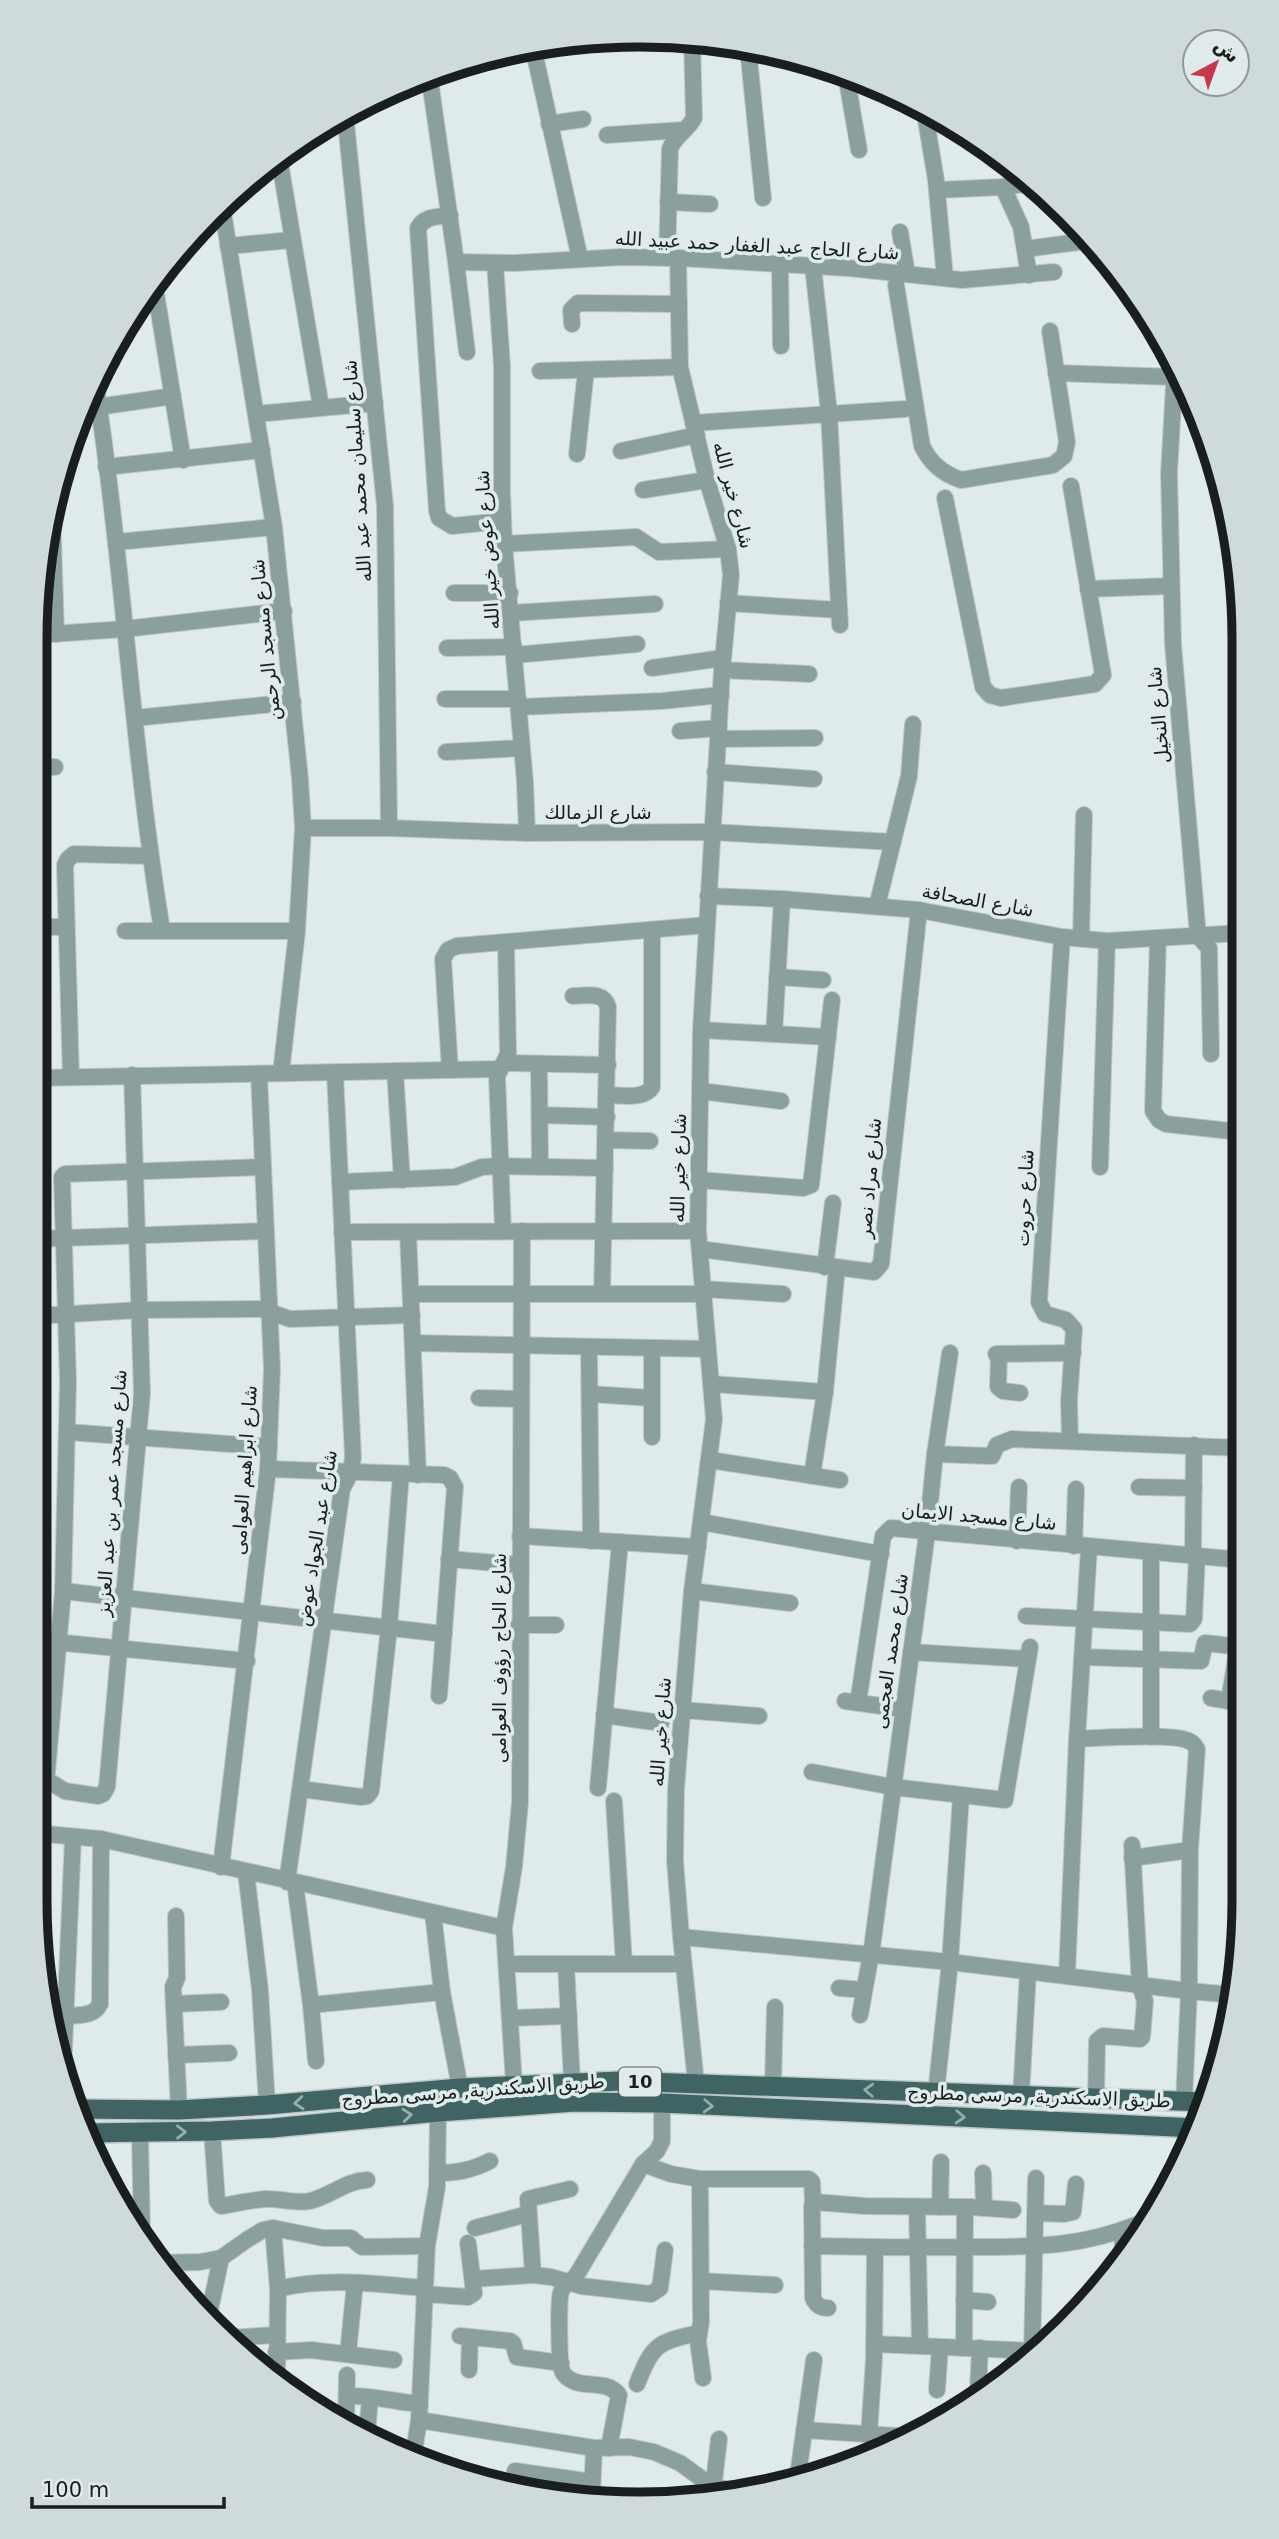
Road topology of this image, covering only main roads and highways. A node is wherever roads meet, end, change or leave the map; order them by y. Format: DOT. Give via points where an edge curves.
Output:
graph roads {
  1 [pos="1196,2102"];
  2 [pos="86,2109"];
  3 [pos="1186,2128"];
  4 [pos="95,2133"];
  1 -- 2 [label="main road, طريق الاسكندرية, مرسى مطروح / 10, one-way" via="572,2082 179,2110"];
  4 -- 3 [label="main road, طريق الاسكندرية, مرسى مطروح / 10, one-way" via="212,2132 574,2102"];
}
